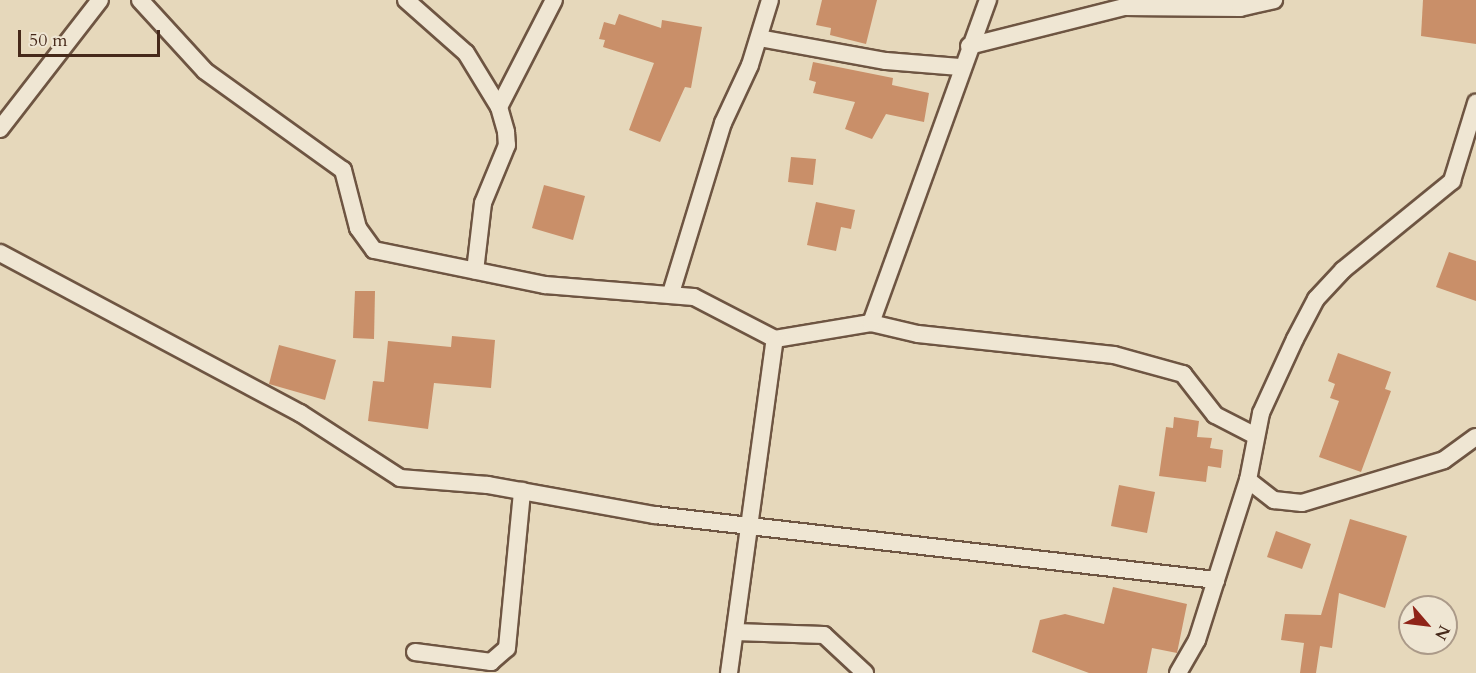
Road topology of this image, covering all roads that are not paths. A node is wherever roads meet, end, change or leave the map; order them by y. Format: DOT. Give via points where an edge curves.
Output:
graph roads {
  1 [pos="100,0"];
  2 [pos="140,0"];
  3 [pos="406,0"];
  4 [pos="554,0"];
  5 [pos="770,0"];
  6 [pos="988,0"];
  7 [pos="1274,0"];
  8 [pos="759,38"];
  9 [pos="969,46"];
  10 [pos="960,67"];
  11 [pos="1476,103"];
  12 [pos="499,106"];
  13 [pos="0,129"];
  14 [pos="0,253"];
  15 [pos="475,271"];
  16 [pos="671,293"];
  17 [pos="872,322"];
  18 [pos="775,339"];
  19 [pos="1254,435"];
  20 [pos="1476,437"];
  21 [pos="1248,480"];
  22 [pos="522,491"];
  23 [pos="750,525"];
  24 [pos="1216,580"];
  25 [pos="735,632"];
  26 [pos="415,652"];
  27 [pos="729,673"];
  28 [pos="865,673"];
  29 [pos="1178,673"];
  1 -- 13 [label="street"];
  2 -- 15 [label="street" via="205,71 344,170 358,228 374,249"];
  3 -- 12 [label="street" via="466,53"];
  4 -- 12 [label="street"];
  5 -- 8 [label="street"];
  6 -- 9 [label="street"];
  7 -- 9 [label="street" via="1240,8 1124,7"];
  8 -- 10 [label="street" via="886,61"];
  8 -- 16 [label="street" via="723,123"];
  9 -- 10 [label="street"];
  10 -- 17 [label="street"];
  11 -- 19 [label="street" via="1446,189 1343,270 1316,299"];
  12 -- 15 [label="street" via="507,145 483,203"];
  14 -- 22 [label="street" via="300,412 400,478"];
  15 -- 16 [label="street" via="604,293"];
  16 -- 18 [label="street" via="711,303"];
  17 -- 18 [label="street"];
  17 -- 19 [label="street" via="918,334 1069,347 1165,367 1182,374 1215,415"];
  18 -- 23 [label="street"];
  19 -- 21 [label="street"];
  20 -- 21 [label="street" via="1444,460 1302,502 1274,500"];
  21 -- 24 [label="street"];
  22 -- 23 [label="street" via="655,515"];
  22 -- 26 [label="street" via="507,648 491,662"];
  23 -- 24 [label="street"];
  23 -- 25 [label="street"];
  24 -- 29 [label="street" via="1197,640"];
  25 -- 27 [label="street"];
  25 -- 28 [label="street" via="824,635"];
}
